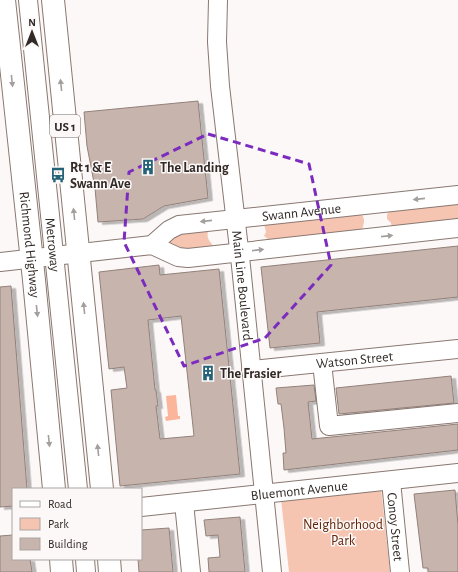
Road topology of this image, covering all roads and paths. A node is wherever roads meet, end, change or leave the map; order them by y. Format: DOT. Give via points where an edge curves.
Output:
graph roads {
  1 [pos="4,0"];
  2 [pos="28,0"];
  3 [pos="53,0"];
  4 [pos="218,0"];
  5 [pos="5,54"];
  6 [pos="458,195"];
  7 [pos="235,218"];
  8 [pos="458,228"];
  9 [pos="152,245"];
  10 [pos="239,252"];
  11 [pos="78,253"];
  12 [pos="54,256"];
  13 [pos="32,259"];
  14 [pos="0,262"];
  15 [pos="458,349"];
  16 [pos="322,363"];
  17 [pos="251,370"];
  18 [pos="458,413"];
  19 [pos="458,473"];
  20 [pos="391,481"];
  21 [pos="54,488"];
  22 [pos="78,488"];
  23 [pos="102,488"];
  24 [pos="264,494"];
  25 [pos="184,502"];
  26 [pos="142,507"];
  27 [pos="61,560"];
  28 [pos="85,560"];
  29 [pos="109,560"];
  30 [pos="62,572"];
  31 [pos="86,572"];
  32 [pos="110,572"];
  33 [pos="191,572"];
  34 [pos="272,572"];
  35 [pos="400,572"];
  1 -- 5 [label="highway, Richmond Highway"];
  2 -- 12 [label="street, Metroway"];
  11 -- 3 [label="highway, US 1, one-way"];
  4 -- 7 [label="street, Main Line Boulevard" via="218,57"];
  5 -- 13 [label="highway, Richmond Highway, one-way"];
  6 -- 7 [label="street, Swann Avenue, one-way"];
  7 -- 9 [label="street, Swann Avenue, one-way" via="179,225"];
  7 -- 10 [label="street, Main Line Boulevard"];
  10 -- 8 [label="street, one-way"];
  9 -- 10 [label="street" via="183,258"];
  9 -- 11 [label="street"];
  10 -- 17 [label="street, Main Line Boulevard"];
  11 -- 12 [label="street"];
  23 -- 11 [label="highway, US 1, one-way"];
  12 -- 13 [label="street"];
  12 -- 22 [label="street, Metroway"];
  13 -- 14 [label="street"];
  13 -- 21 [label="highway, Richmond Highway, one-way"];
  15 -- 16 [label="street, Watson Street"];
  16 -- 17 [label="street, Watson Street"];
  16 -- 18 [label="street" via="329,426"];
  17 -- 24 [label="street, Main Line Boulevard"];
  19 -- 20 [label="street, Bluemont Avenue"];
  20 -- 24 [label="street, Bluemont Avenue"];
  20 -- 35 [label="street, Conoy Street"];
  24 -- 25 [label="street, Bluemont Avenue"];
  24 -- 34 [label="street, Main Line Boulevard"];
  25 -- 26 [label="street, Bluemont Avenue"];
  25 -- 33 [label="street"];
  27 -- 30 [label="highway"];
  28 -- 31 [label="street"];
  29 -- 32 [label="highway"];
}
